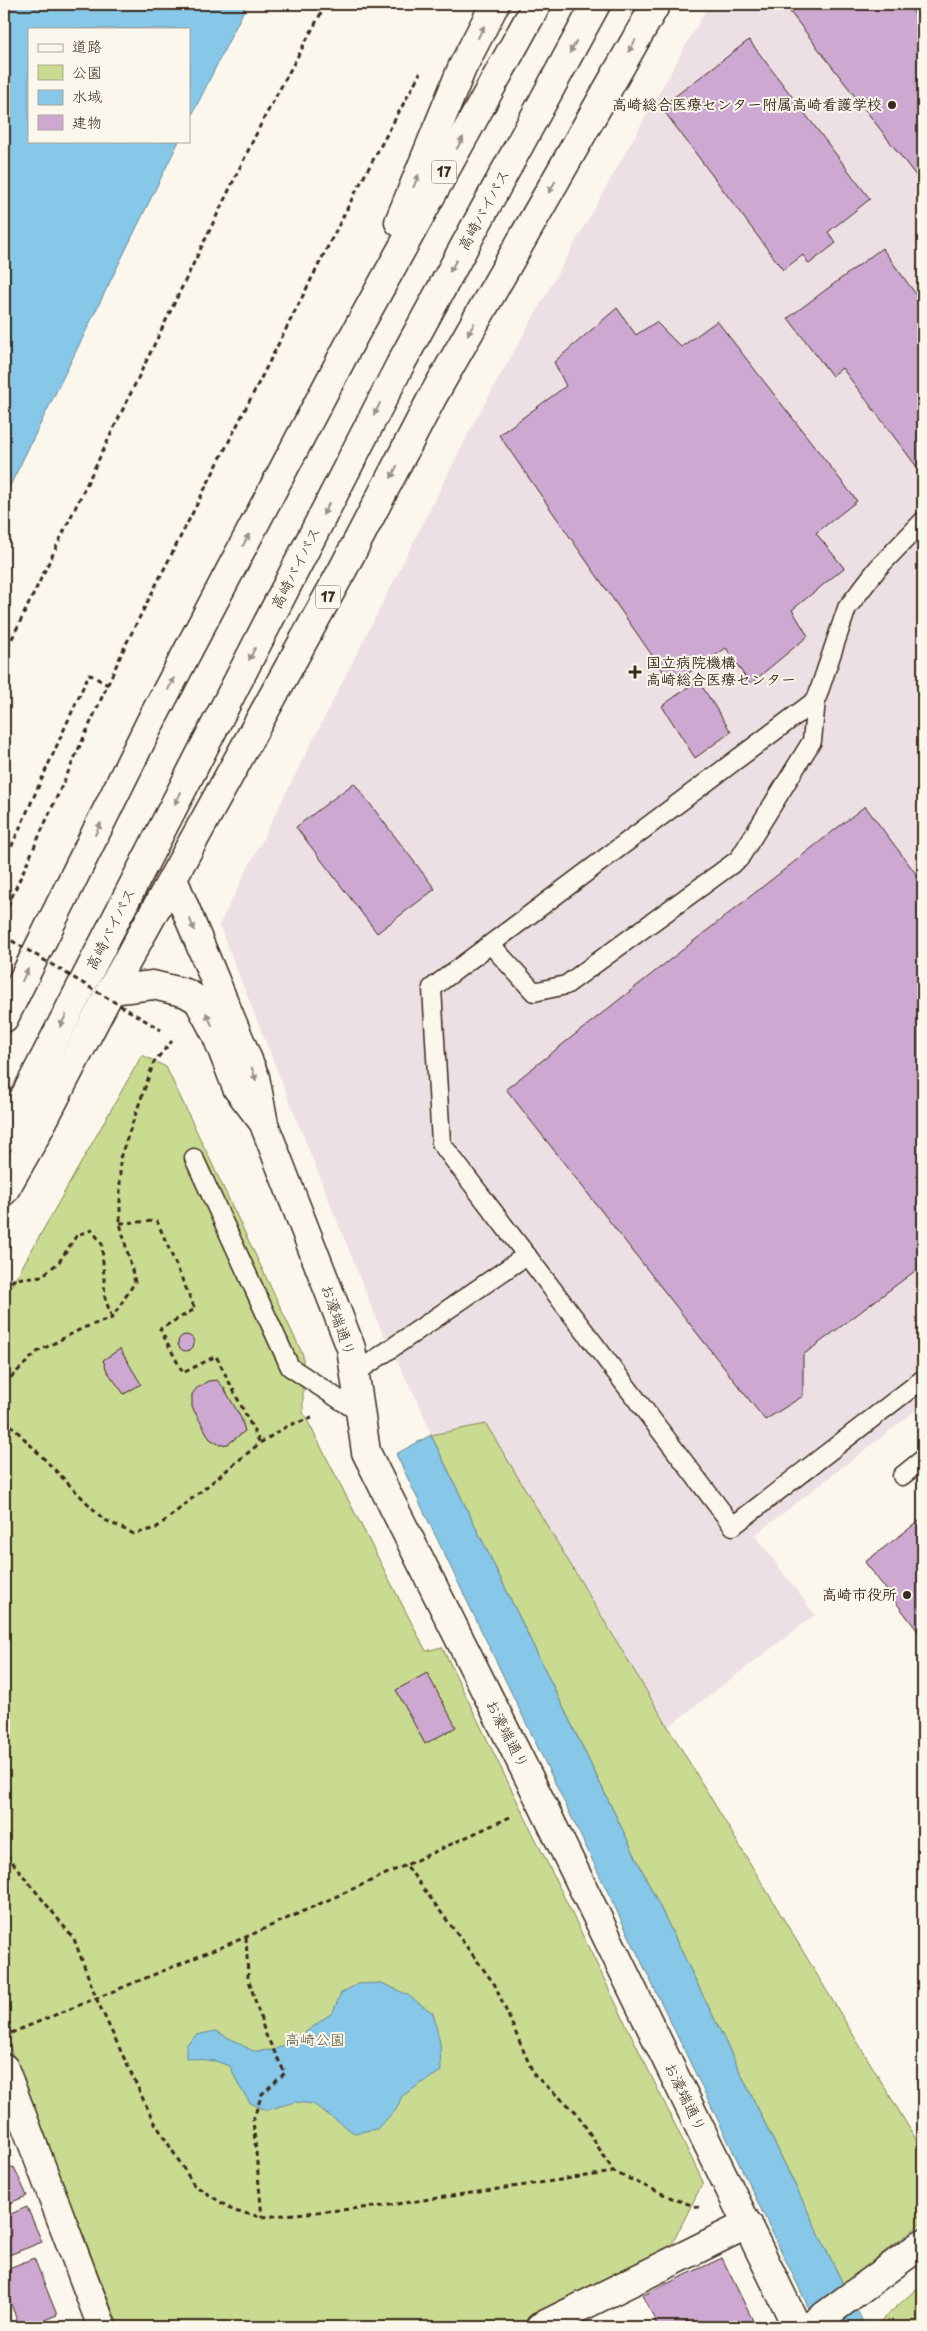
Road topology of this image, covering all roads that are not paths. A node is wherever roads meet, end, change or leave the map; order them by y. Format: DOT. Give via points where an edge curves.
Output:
graph roads {
  1 [pos="495,4"];
  2 [pos="537,4"];
  3 [pos="596,4"];
  4 [pos="656,4"];
  5 [pos="352,339"];
  6 [pos="923,522"];
  7 [pos="816,700"];
  8 [pos="173,879"];
  9 [pos="492,946"];
  10 [pos="111,990"];
  11 [pos="4,1018"];
  12 [pos="264,1124"];
  13 [pos="4,1137"];
  14 [pos="194,1158"];
  15 [pos="4,1192"];
  16 [pos="528,1255"];
  17 [pos="354,1374"];
  18 [pos="923,1378"];
  19 [pos="360,1413"];
  20 [pos="923,1459"];
  21 [pos="902,1476"];
  22 [pos="4,2068"];
  23 [pos="748,2224"];
  24 [pos="923,2243"];
  25 [pos="807,2325"];
  26 [pos="102,2327"];
  27 [pos="540,2327"];
  5 -- 1 [label="main road, 17, one-way" via="462,68"];
  5 -- 2 [label="main road, 17, one-way"];
  3 -- 13 [label="main road, 高崎バイパス, one-way" via="400,365"];
  4 -- 8 [label="main road, 17, one-way" via="433,396 343,570"];
  11 -- 5 [label="main road, 17, one-way" via="152,719"];
  6 -- 7 [label="lane" via="878,568 847,608"];
  7 -- 9 [label="lane"];
  7 -- 9 [label="lane" via="812,741 739,859 566,985 534,992"];
  8 -- 10 [label="main road, 17"];
  8 -- 12 [label="main road, one-way" via="255,1077"];
  9 -- 16 [label="lane" via="432,988 441,1143"];
  12 -- 10 [label="main road, one-way" via="237,1088 216,1034 198,1000 186,993 153,985"];
  10 -- 15 [label="main road, 17"];
  12 -- 17 [label="main road, お濠端通り" via="351,1348"];
  14 -- 19 [label="lane" via="290,1367"];
  16 -- 17 [label="lane"];
  16 -- 18 [label="lane" via="733,1526"];
  17 -- 19 [label="main road, お濠端通り"];
  19 -- 23 [label="main road, お濠端通り" via="366,1452"];
  20 -- 21 [label="lane"];
  22 -- 26 [label="main road"];
  23 -- 25 [label="main road, お濠端通り"];
  23 -- 27 [label="main road"];
  24 -- 25 [label="main road"];
}
